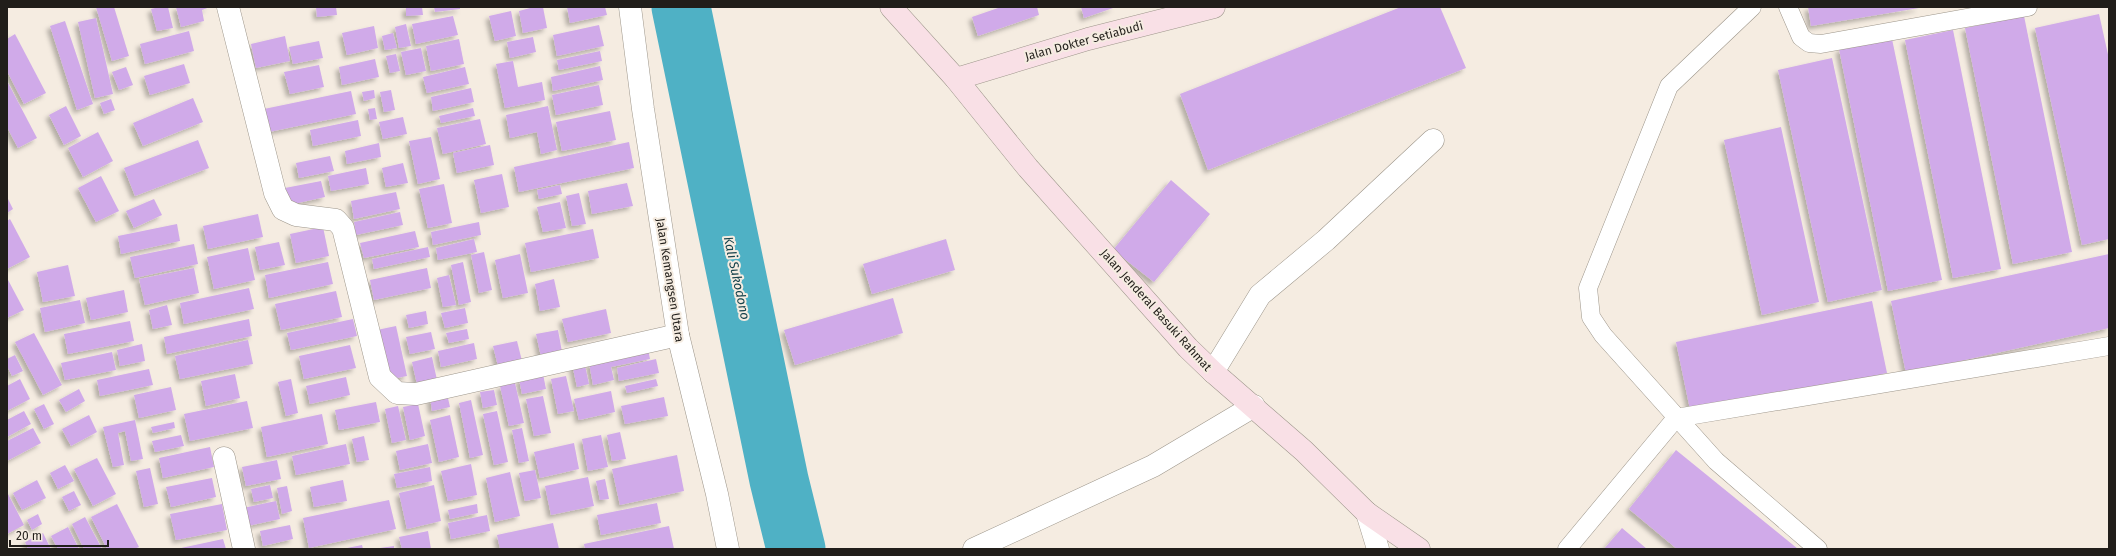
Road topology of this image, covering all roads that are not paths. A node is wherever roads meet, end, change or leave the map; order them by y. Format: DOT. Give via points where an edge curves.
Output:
graph roads {
  1 [pos="228,7"];
  2 [pos="630,7"];
  3 [pos="891,7"];
  4 [pos="1214,7"];
  5 [pos="1752,7"];
  6 [pos="1788,7"];
  7 [pos="2028,7"];
  8 [pos="956,79"];
  9 [pos="1433,140"];
  10 [pos="678,335"];
  11 [pos="2109,346"];
  12 [pos="1213,372"];
  13 [pos="1254,406"];
  14 [pos="1676,418"];
  15 [pos="224,458"];
  16 [pos="1367,513"];
  17 [pos="244,549"];
  18 [pos="728,549"];
  19 [pos="974,549"];
  20 [pos="1378,549"];
  21 [pos="1419,549"];
  22 [pos="1566,549"];
  23 [pos="1818,549"];
  1 -- 10 [label="street" via="275,193 283,209 296,215 336,220 343,228 380,377 397,393 416,394"];
  2 -- 10 [label="street, Jalan Kemangsen Utara"];
  3 -- 8 [label="main road, Jalan Jenderal Basuki Rahmat"];
  4 -- 8 [label="main road, Jalan Dokter Setiabudi" via="1088,39"];
  5 -- 14 [label="lane" via="1669,86 1588,288 1591,317 1603,335"];
  6 -- 7 [label="lane" via="1801,37 1809,44 1821,44"];
  8 -- 12 [label="main road, Jalan Jenderal Basuki Rahmat" via="1000,134 1188,348"];
  9 -- 12 [label="street" via="1326,240 1260,296"];
  10 -- 18 [label="street, Jalan Kemangsen Utara"];
  11 -- 14 [label="lane"];
  12 -- 13 [label="main road, Jalan Jenderal Basuki Rahmat"];
  13 -- 16 [label="main road, Jalan Jenderal Basuki Rahmat"];
  13 -- 19 [label="street" via="1153,466"];
  14 -- 22 [label="lane"];
  14 -- 23 [label="lane" via="1716,461"];
  15 -- 17 [label="street"];
  16 -- 20 [label="street"];
  16 -- 21 [label="main road, Jalan Jenderal Basuki Rahmat"];
}
